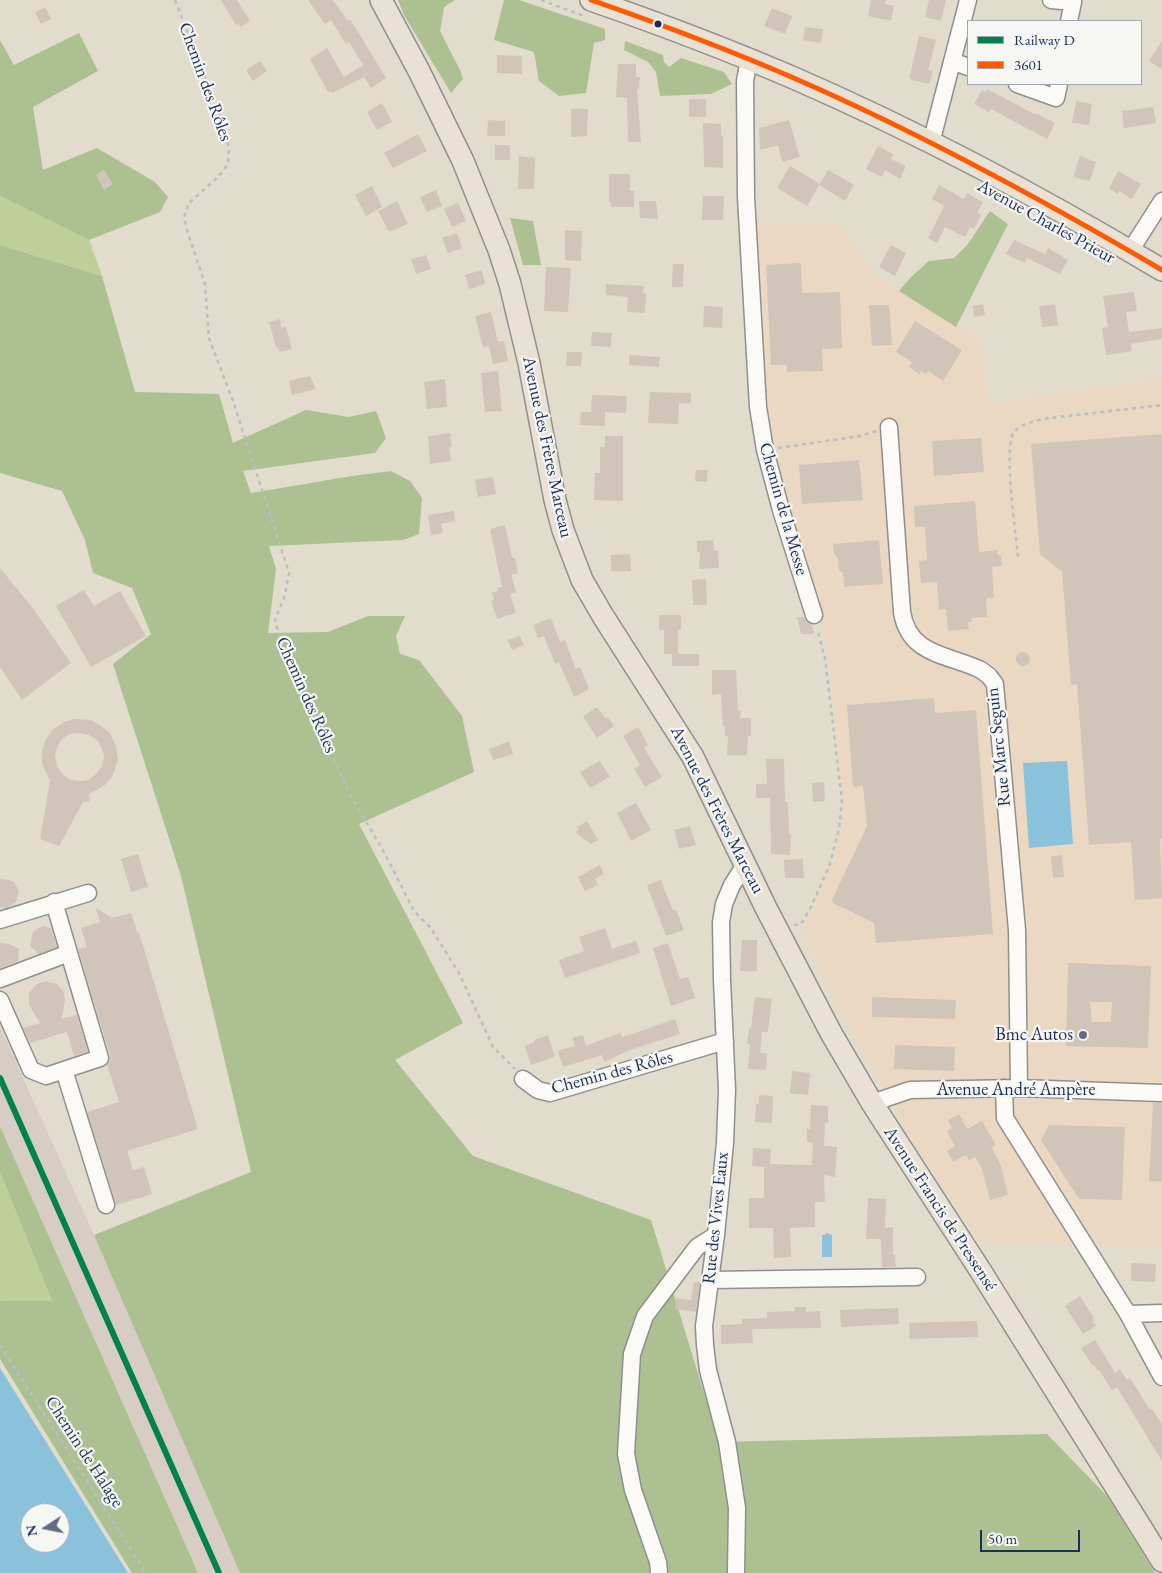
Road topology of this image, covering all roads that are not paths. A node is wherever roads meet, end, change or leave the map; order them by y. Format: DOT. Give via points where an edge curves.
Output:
graph roads {
  1 [pos="381,0"];
  2 [pos="968,0"];
  3 [pos="1052,0"];
  4 [pos="591,10"];
  5 [pos="1069,20"];
  6 [pos="748,60"];
  7 [pos="952,61"];
  8 [pos="967,67"];
  9 [pos="1020,85"];
  10 [pos="1058,85"];
  11 [pos="932,143"];
  12 [pos="1162,201"];
  13 [pos="1130,250"];
  14 [pos="1162,270"];
  15 [pos="889,428"];
  16 [pos="814,615"];
  17 [pos="747,868"];
  18 [pos="88,893"];
  19 [pos="54,902"];
  20 [pos="0,920"];
  21 [pos="778,931"];
  22 [pos="69,953"];
  23 [pos="0,979"];
  24 [pos="0,1000"];
  25 [pos="726,1041"];
  26 [pos="64,1070"];
  27 [pos="523,1079"];
  28 [pos="1011,1088"];
  29 [pos="1162,1093"];
  30 [pos="872,1104"];
  31 [pos="106,1205"];
  32 [pos="716,1235"];
  33 [pos="918,1277"];
  34 [pos="710,1280"];
  35 [pos="1162,1313"];
  36 [pos="1128,1314"];
  37 [pos="1162,1377"];
  38 [pos="1112,1481"];
  39 [pos="1162,1547"];
  40 [pos="1162,1561"];
  41 [pos="659,1573"];
  42 [pos="736,1573"];
  1 -- 17 [label="main road, Avenue des Frères Marceau" via="453,140 499,250 527,355 554,500 574,564 595,603 693,757"];
  2 -- 7 [label="street"];
  3 -- 5 [label="street" via="1073,2"];
  4 -- 6 [label="main road, Avenue Charles Prieur" via="700,40"];
  6 -- 11 [label="main road, Avenue Charles Prieur"];
  6 -- 16 [label="street, Chemin de la Messe" via="746,198 756,383 764,450"];
  7 -- 8 [label="street"];
  7 -- 11 [label="street"];
  9 -- 10 [label="street" via="1056,98"];
  11 -- 13 [label="main road, Avenue Charles Prieur"];
  12 -- 13 [label="street"];
  13 -- 14 [label="main road, Avenue Charles Prieur"];
  15 -- 28 [label="street, Rue Marc Seguin" via="905,626 923,648 981,670 995,684 1017,930"];
  17 -- 21 [label="main road, Avenue des Frères Marceau"];
  17 -- 25 [label="street, Rue des Vives Eaux" via="740,871 732,885 721,922"];
  18 -- 19 [label="street"];
  19 -- 20 [label="street"];
  19 -- 22 [label="street"];
  21 -- 30 [label="main road, Avenue Francis de Pressensé"];
  22 -- 23 [label="street"];
  22 -- 26 [label="street" via="100,1058"];
  24 -- 26 [label="street" via="31,1070 46,1076"];
  25 -- 27 [label="street, Chemin des Rôles" via="550,1093 538,1090"];
  25 -- 32 [label="street, Rue des Vives Eaux" via="728,1090"];
  26 -- 31 [label="street"];
  28 -- 29 [label="street, Avenue André Ampère"];
  28 -- 30 [label="street, Avenue André Ampère" via="910,1090"];
  28 -- 36 [label="street, Rue Marc Seguin" via="1005,1118"];
  30 -- 38 [label="main road, Avenue Francis de Pressensé"];
  32 -- 34 [label="street, Rue des Vives Eaux"];
  32 -- 41 [label="street" via="697,1246 645,1316 632,1354 626,1454 633,1490"];
  33 -- 34 [label="street"];
  34 -- 42 [label="street, Rue des Vives Eaux" via="705,1345 737,1508"];
  35 -- 36 [label="street"];
  36 -- 37 [label="street, Rue Marc Seguin"];
  38 -- 39 [label="main road, Avenue Francis de Pressensé"];
  38 -- 40 [label="main road, Avenue Francis de Pressensé"];
}
